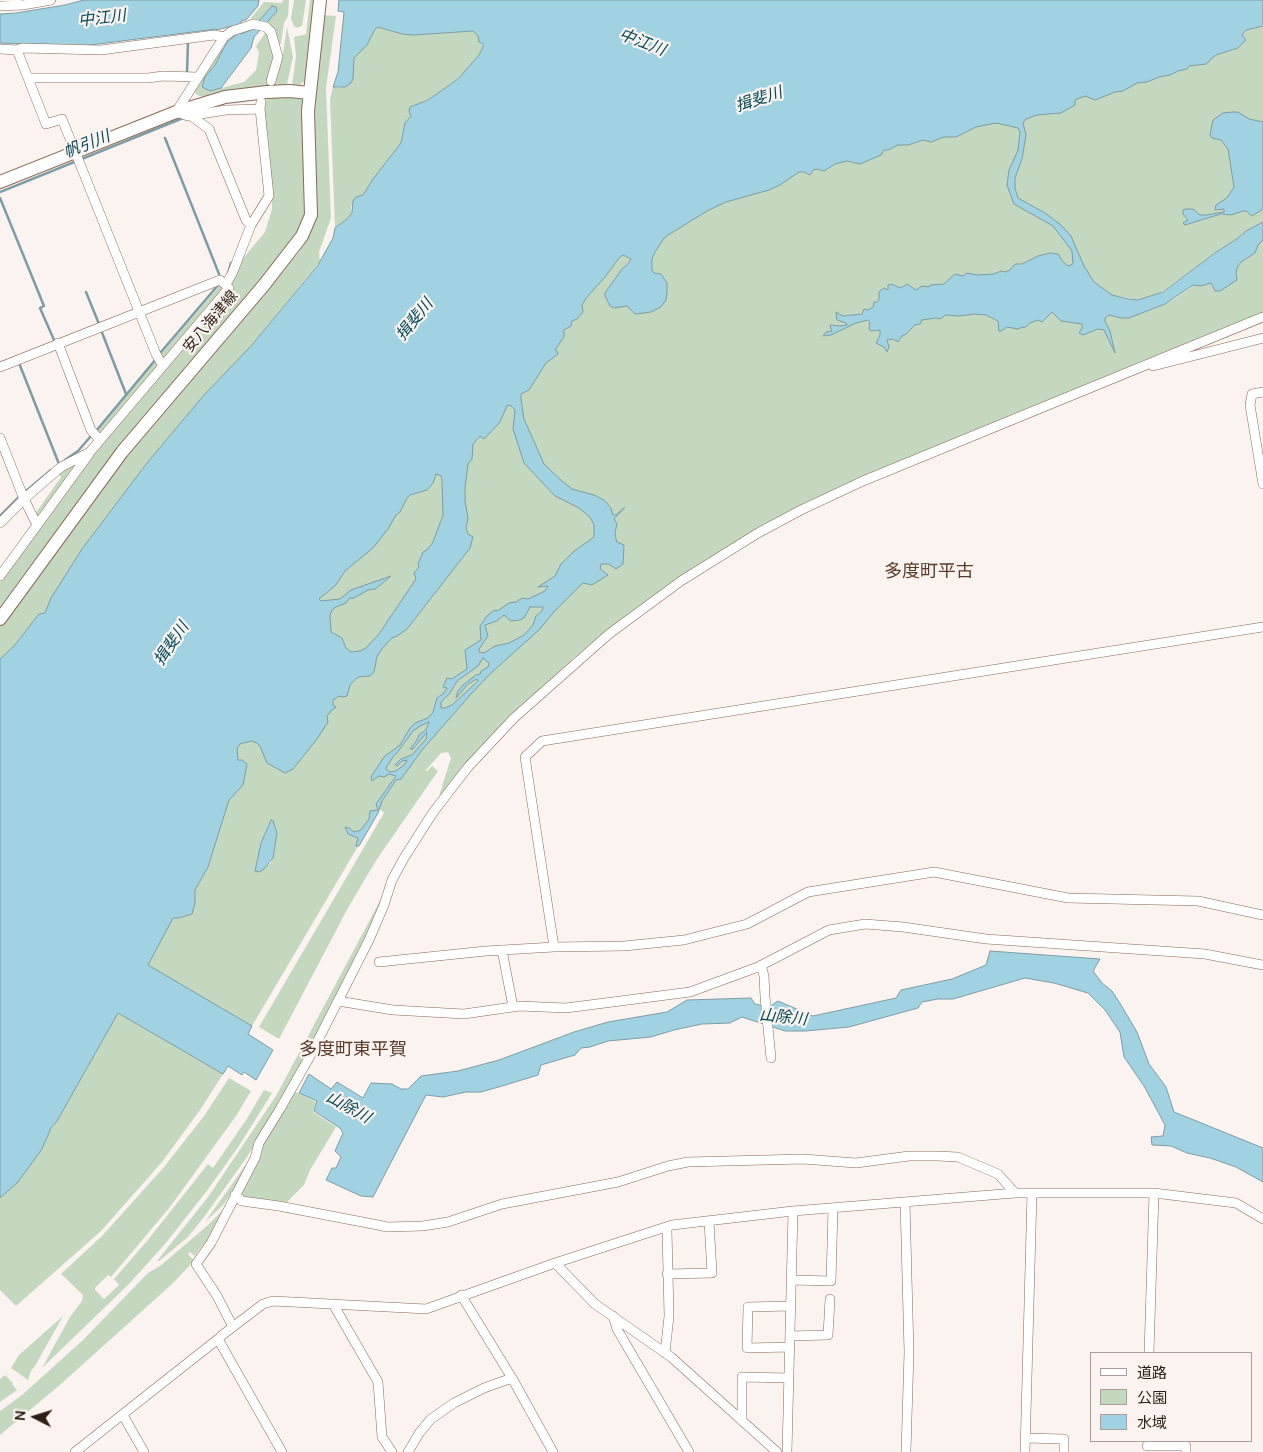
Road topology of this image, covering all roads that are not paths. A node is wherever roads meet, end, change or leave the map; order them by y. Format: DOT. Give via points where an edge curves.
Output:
graph roads {
  1 [pos="51,0"];
  2 [pos="320,0"];
  3 [pos="0,6"];
  4 [pos="224,36"];
  5 [pos="0,49"];
  6 [pos="16,50"];
  7 [pos="197,77"];
  8 [pos="28,78"];
  9 [pos="271,81"];
  10 [pos="310,93"];
  11 [pos="176,112"];
  12 [pos="191,116"];
  13 [pos="76,154"];
  14 [pos="0,182"];
  15 [pos="251,225"];
  16 [pos="226,284"];
  17 [pos="139,311"];
  18 [pos="1263,317"];
  19 [pos="1263,338"];
  20 [pos="58,343"];
  21 [pos="163,366"];
  22 [pos="0,367"];
  23 [pos="1129,372"];
  24 [pos="1263,392"];
  25 [pos="0,438"];
  26 [pos="100,440"];
  27 [pos="90,452"];
  28 [pos="1263,484"];
  29 [pos="24,499"];
  30 [pos="0,523"];
  31 [pos="37,525"];
  32 [pos="0,576"];
  33 [pos="0,619"];
  34 [pos="1263,627"];
  35 [pos="1263,915"];
  36 [pos="554,947"];
  37 [pos="502,950"];
  38 [pos="379,962"];
  39 [pos="1263,965"];
  40 [pos="761,966"];
  41 [pos="338,1000"];
  42 [pos="513,1007"];
  43 [pos="771,1058"];
  44 [pos="1015,1193"];
  45 [pos="1032,1193"];
  46 [pos="1154,1193"];
  47 [pos="235,1195"];
  48 [pos="905,1202"];
  49 [pos="833,1208"];
  50 [pos="793,1211"];
  51 [pos="1263,1219"];
  52 [pos="708,1220"];
  53 [pos="667,1230"];
  54 [pos="555,1263"];
  55 [pos="667,1274"];
  56 [pos="791,1280"];
  57 [pos="461,1295"];
  58 [pos="830,1299"];
  59 [pos="333,1304"];
  60 [pos="791,1306"];
  61 [pos="613,1316"];
  62 [pos="233,1327"];
  63 [pos="221,1336"];
  64 [pos="790,1336"];
  65 [pos="790,1347"];
  66 [pos="1149,1352"];
  67 [pos="665,1353"];
  68 [pos="512,1378"];
  69 [pos="789,1378"];
  70 [pos="122,1415"];
  71 [pos="742,1421"];
  72 [pos="1025,1438"];
  73 [pos="1147,1446"];
  74 [pos="75,1452"];
  75 [pos="144,1452"];
  76 [pos="282,1452"];
  77 [pos="392,1452"];
  78 [pos="408,1452"];
  79 [pos="553,1452"];
  80 [pos="689,1452"];
  81 [pos="777,1452"];
  82 [pos="787,1452"];
  83 [pos="906,1452"];
  84 [pos="1025,1452"];
  85 [pos="1064,1452"];
  86 [pos="1186,1452"];
  1 -- 3 [label="street"];
  2 -- 10 [label="main road, 安八海津線"];
  4 -- 6 [label="street" via="100,50"];
  4 -- 7 [label="street"];
  4 -- 9 [label="street" via="253,24 266,27 271,32 278,57"];
  5 -- 6 [label="street"];
  6 -- 8 [label="street"];
  7 -- 8 [label="street"];
  7 -- 11 [label="street"];
  8 -- 13 [label="street" via="46,124 62,119"];
  10 -- 11 [label="main road" via="249,93"];
  10 -- 33 [label="main road, 安八海津線" via="308,130 312,202 311,215 302,236 122,452"];
  11 -- 12 [label="street"];
  11 -- 13 [label="main road"];
  12 -- 15 [label="street" via="209,129 246,220"];
  12 -- 15 [label="street" via="260,106 269,196"];
  13 -- 14 [label="main road"];
  13 -- 17 [label="street"];
  15 -- 16 [label="street"];
  16 -- 17 [label="street" via="220,280"];
  16 -- 21 [label="street" via="229,288"];
  17 -- 20 [label="street"];
  17 -- 21 [label="street"];
  18 -- 23 [label="street"];
  19 -- 23 [label="street"];
  20 -- 22 [label="street"];
  20 -- 26 [label="street" via="92,430"];
  21 -- 26 [label="street"];
  23 -- 41 [label="street" via="862,481 802,510 688,576 609,634 508,723 432,814 392,880 369,940"];
  24 -- 28 [label="street" via="1252,394 1250,404"];
  25 -- 29 [label="street"];
  26 -- 27 [label="street"];
  27 -- 29 [label="street" via="62,467"];
  27 -- 31 [label="street"];
  29 -- 30 [label="street"];
  29 -- 31 [label="street"];
  31 -- 32 [label="street"];
  34 -- 36 [label="street" via="542,741 525,758"];
  35 -- 36 [label="street" via="1198,901 1068,898 934,872 808,892 747,924 684,940 624,946"];
  36 -- 37 [label="street"];
  37 -- 38 [label="street"];
  37 -- 42 [label="street"];
  39 -- 40 [label="street" via="1205,954 986,939 865,924 829,930"];
  40 -- 42 [label="street" via="690,992 566,1008"];
  40 -- 43 [label="street"];
  41 -- 42 [label="street" via="393,1010 464,1014"];
  41 -- 47 [label="street" via="309,1058 259,1143 255,1158"];
  44 -- 45 [label="street"];
  44 -- 47 [label="street" via="998,1174 958,1157 909,1156 856,1163 803,1159 688,1162 618,1182 502,1204 448,1222 423,1226 378,1226 242,1201"];
  44 -- 48 [label="street"];
  45 -- 46 [label="street"];
  45 -- 72 [label="street"];
  46 -- 51 [label="street" via="1236,1203"];
  46 -- 66 [label="street"];
  47 -- 62 [label="street" via="211,1243 196,1264"];
  48 -- 49 [label="street"];
  48 -- 83 [label="street" via="909,1352"];
  49 -- 50 [label="street"];
  49 -- 56 [label="street" via="831,1281"];
  50 -- 52 [label="street"];
  50 -- 56 [label="street"];
  52 -- 54 [label="street" via="672,1225"];
  52 -- 55 [label="street" via="712,1273"];
  53 -- 55 [label="street"];
  54 -- 57 [label="street"];
  54 -- 61 [label="street" via="595,1304"];
  55 -- 67 [label="street" via="669,1316"];
  56 -- 60 [label="street"];
  57 -- 59 [label="street" via="426,1309"];
  57 -- 68 [label="street"];
  58 -- 64 [label="street" via="828,1335"];
  59 -- 62 [label="street" via="273,1301 263,1304"];
  59 -- 77 [label="street" via="378,1382 382,1437"];
  60 -- 64 [label="street"];
  60 -- 65 [label="street" via="748,1308 747,1348"];
  61 -- 67 [label="street"];
  61 -- 80 [label="street" via="617,1329"];
  62 -- 63 [label="street"];
  64 -- 65 [label="street"];
  65 -- 69 [label="street"];
  67 -- 71 [label="street"];
  68 -- 78 [label="street" via="454,1403 431,1419"];
  68 -- 79 [label="street"];
  69 -- 71 [label="street" via="742,1377"];
  69 -- 82 [label="street"];
  70 -- 74 [label="street"];
  70 -- 75 [label="street"];
  70 -- 76 [label="street" via="218,1339"];
  71 -- 81 [label="street"];
  72 -- 84 [label="street"];
  72 -- 85 [label="street" via="1064,1439"];
  73 -- 86 [label="street" via="1186,1446"];
}
